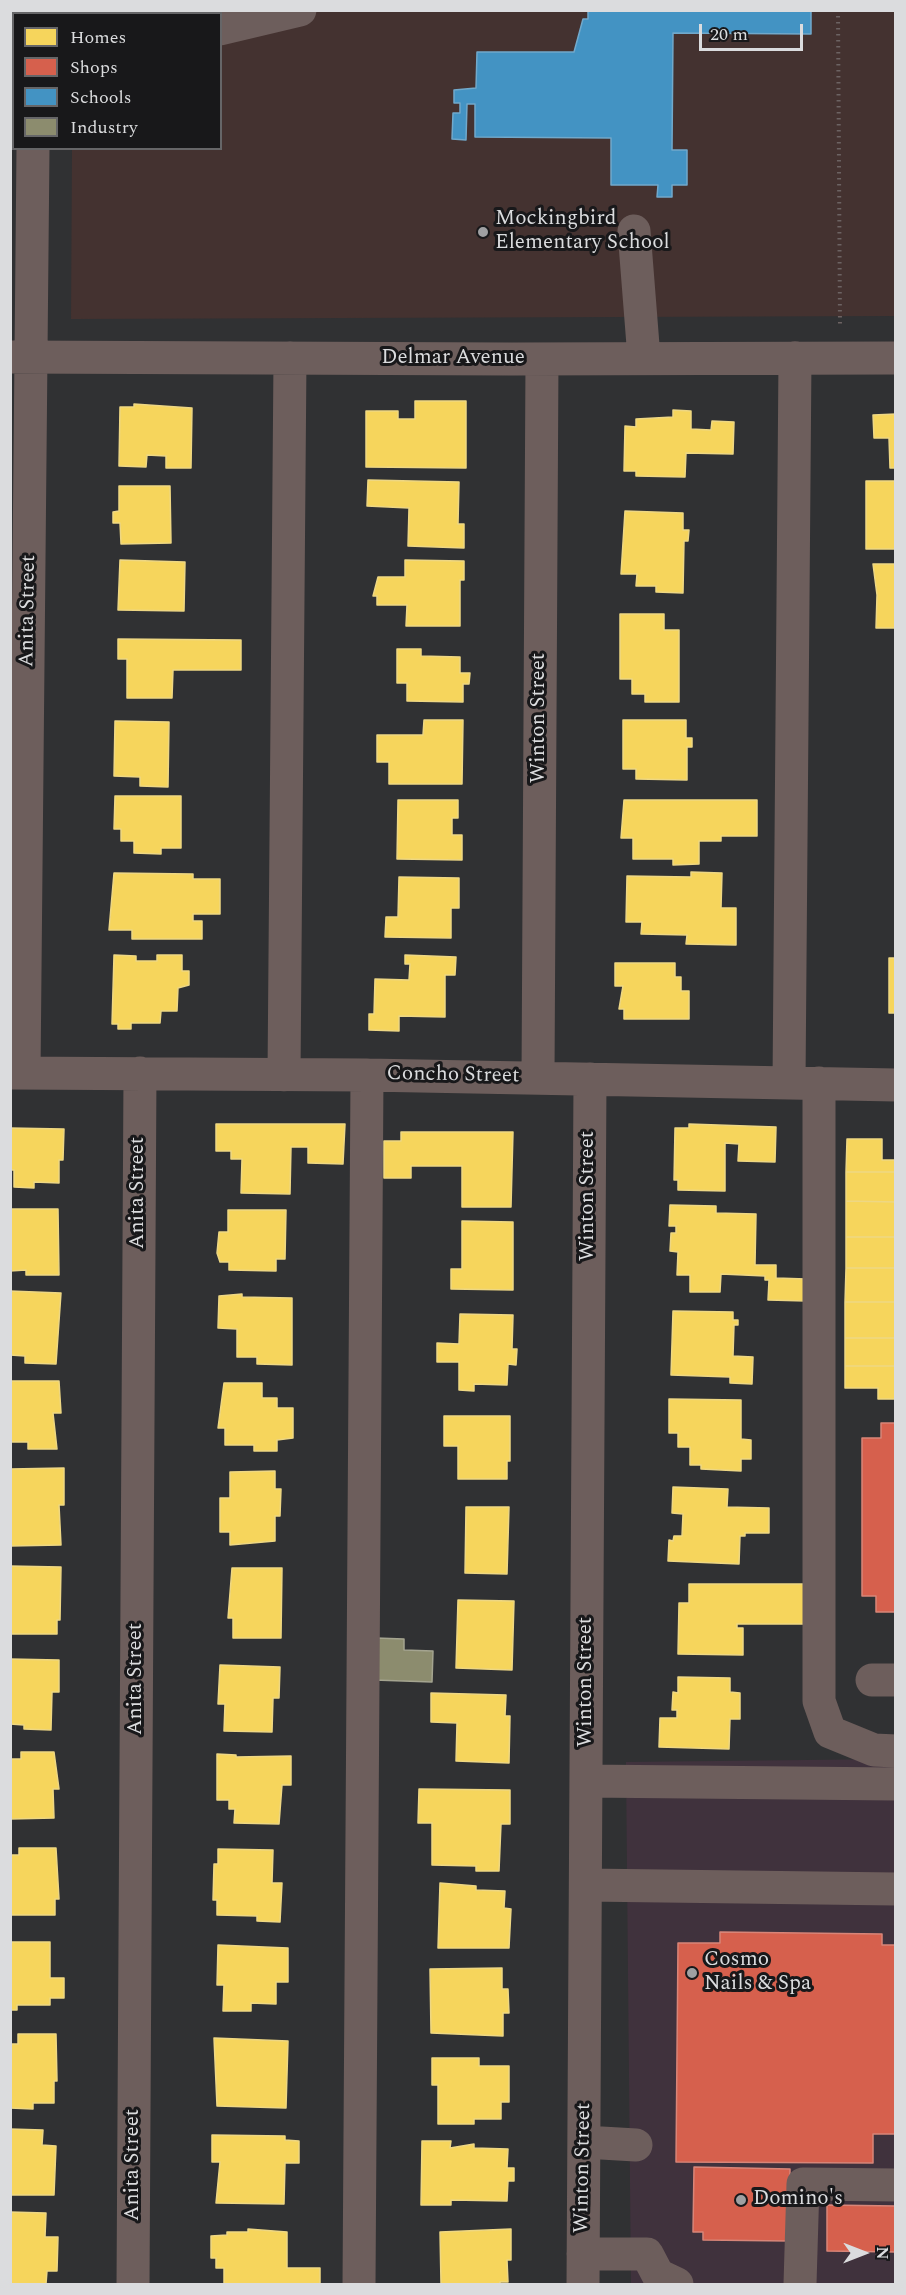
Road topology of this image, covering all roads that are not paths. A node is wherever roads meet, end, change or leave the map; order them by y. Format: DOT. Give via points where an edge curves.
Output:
graph roads {
  1 [pos="300,10"];
  2 [pos="222,29"];
  3 [pos="33,150"];
  4 [pos="634,231"];
  5 [pos="21,357"];
  6 [pos="290,358"];
  7 [pos="644,358"];
  8 [pos="795,358"];
  9 [pos="896,358"];
  10 [pos="542,359"];
  11 [pos="17,1073"];
  12 [pos="140,1073"];
  13 [pos="284,1075"];
  14 [pos="367,1075"];
  15 [pos="538,1077"];
  16 [pos="590,1079"];
  17 [pos="804,1083"];
  18 [pos="896,1085"];
  19 [pos="896,1751"];
  20 [pos="586,1781"];
  21 [pos="896,1784"];
  22 [pos="586,1884"];
  23 [pos="896,1889"];
  24 [pos="584,2142"];
  25 [pos="636,2145"];
  26 [pos="896,2185"];
  27 [pos="583,2269"];
  28 [pos="133,2284"];
  29 [pos="359,2284"];
  30 [pos="677,2284"];
  31 [pos="800,2284"];
  1 -- 2 [label="street"];
  3 -- 5 [label="street, Anita Street"];
  4 -- 7 [label="street"];
  5 -- 6 [label="street, Delmar Avenue"];
  5 -- 11 [label="street, Anita Street"];
  6 -- 10 [label="street, Delmar Avenue"];
  6 -- 13 [label="street"];
  7 -- 8 [label="street, Delmar Avenue"];
  7 -- 10 [label="street, Delmar Avenue"];
  8 -- 9 [label="street, Delmar Avenue"];
  8 -- 17 [label="street"];
  10 -- 15 [label="street, Winton Street"];
  11 -- 12 [label="street, Concho Street"];
  12 -- 13 [label="street, Concho Street"];
  12 -- 28 [label="street, Anita Street"];
  13 -- 14 [label="street, Concho Street"];
  14 -- 15 [label="street, Concho Street"];
  14 -- 29 [label="street"];
  15 -- 16 [label="street, Concho Street"];
  16 -- 17 [label="street, Concho Street"];
  16 -- 20 [label="street, Winton Street"];
  17 -- 18 [label="street, Concho Street"];
  17 -- 19 [label="street" via="819,1701 830,1732 874,1750"];
  20 -- 21 [label="street"];
  20 -- 22 [label="street, Winton Street"];
  22 -- 23 [label="street"];
  22 -- 24 [label="street, Winton Street"];
  24 -- 25 [label="street"];
  24 -- 27 [label="street, Winton Street"];
  26 -- 31 [label="street" via="803,2184"];
  27 -- 30 [label="street" via="647,2254 658,2275"];
}
